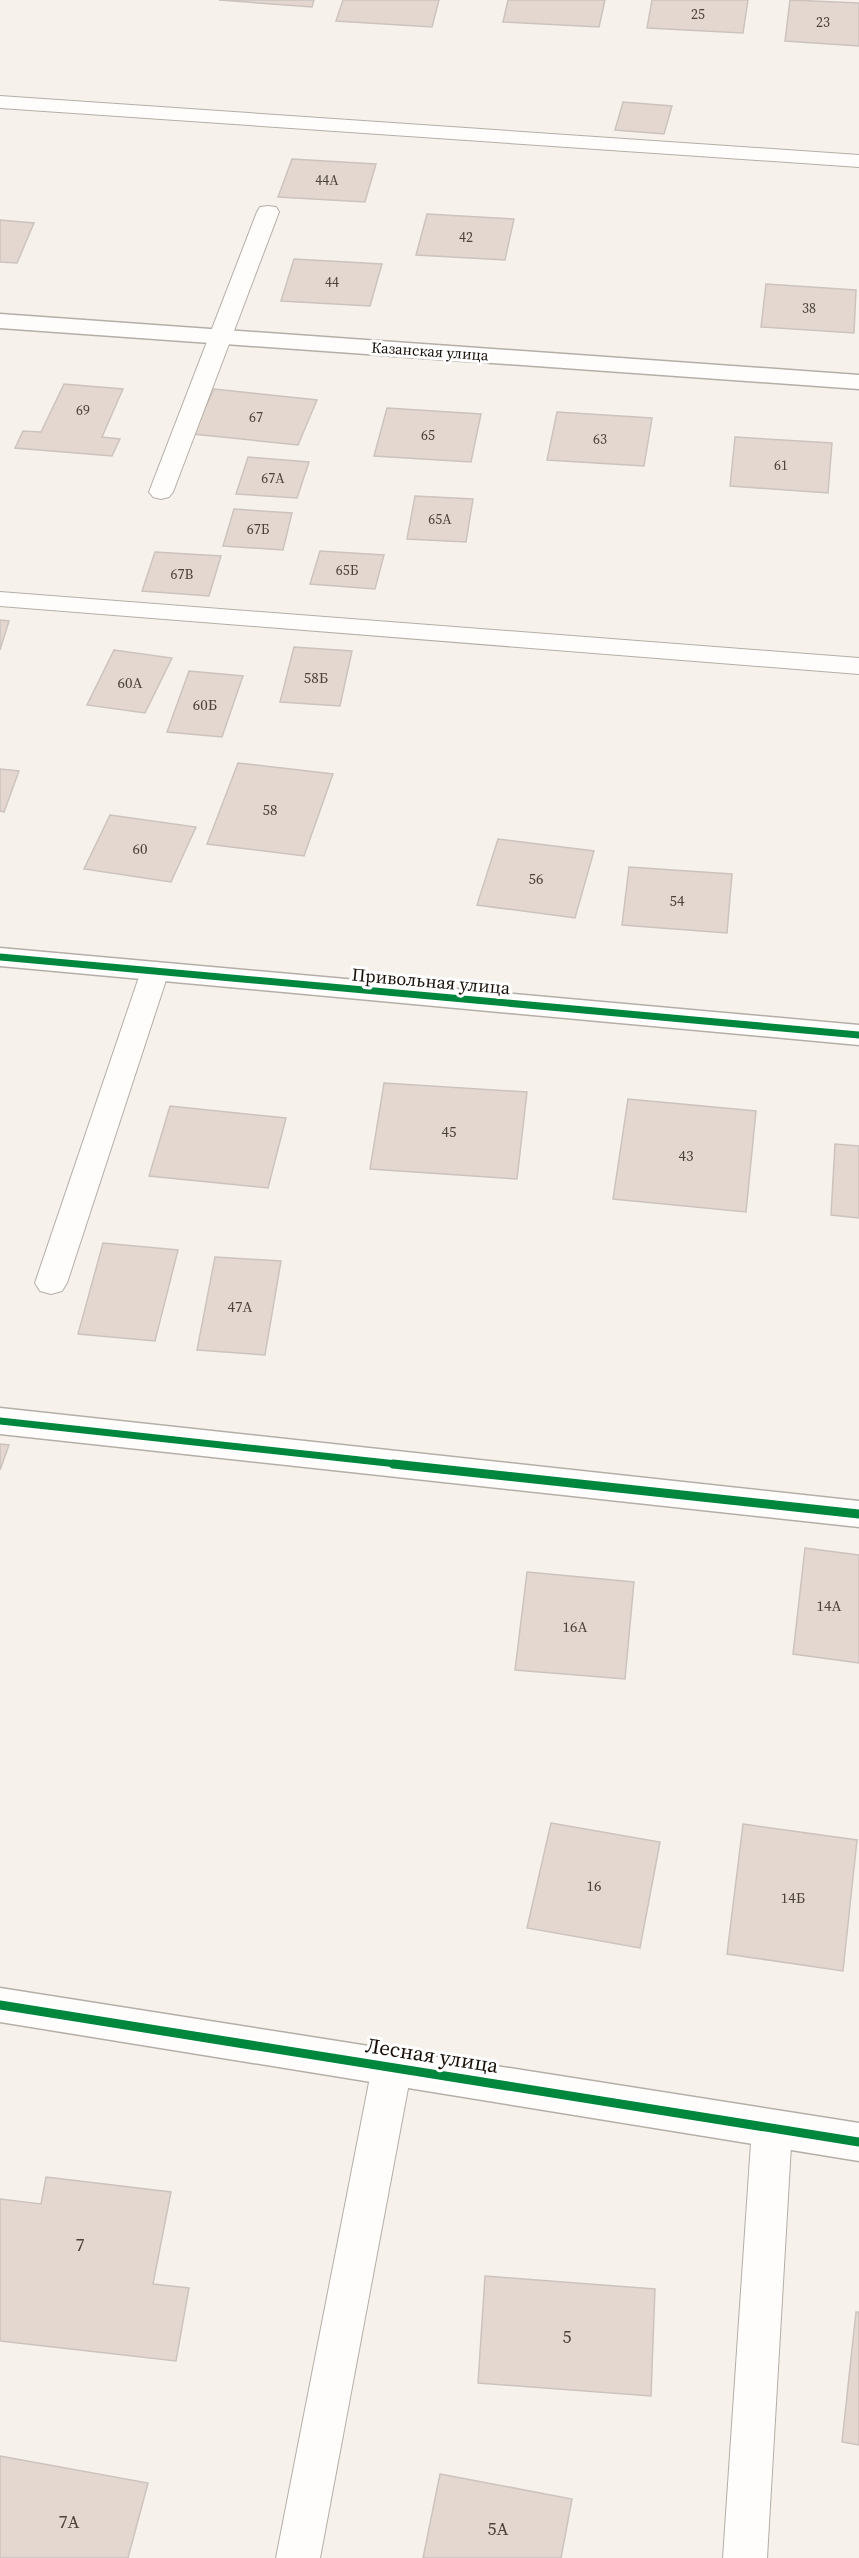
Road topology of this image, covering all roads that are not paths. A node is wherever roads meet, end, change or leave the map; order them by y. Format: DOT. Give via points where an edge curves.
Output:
graph roads {
  1 [pos="0,102"];
  2 [pos="859,161"];
  3 [pos="268,212"];
  4 [pos="0,321"];
  5 [pos="220,337"];
  6 [pos="859,382"];
  7 [pos="161,492"];
  8 [pos="0,599"];
  9 [pos="859,666"];
  10 [pos="0,957"];
  11 [pos="155,971"];
  12 [pos="859,1035"];
  13 [pos="51,1283"];
  14 [pos="0,1422"];
  15 [pos="859,1514"];
  16 [pos="1,2010"];
  17 [pos="392,2067"];
  18 [pos="772,2128"];
  19 [pos="859,2142"];
  20 [pos="298,2558"];
  21 [pos="745,2558"];
  1 -- 2 [label="lane"];
  3 -- 5 [label="lane"];
  4 -- 5 [label="street, Казанская улица"];
  5 -- 6 [label="street, Казанская улица"];
  5 -- 7 [label="lane"];
  8 -- 9 [label="lane"];
  10 -- 11 [label="street, Привольная улица"];
  11 -- 12 [label="street, Привольная улица"];
  11 -- 13 [label="lane"];
  14 -- 15 [label="street"];
  16 -- 17 [label="street, Лесная улица"];
  17 -- 18 [label="street, Лесная улица"];
  17 -- 20 [label="lane"];
  18 -- 19 [label="street, Лесная улица"];
  18 -- 21 [label="lane"];
}
